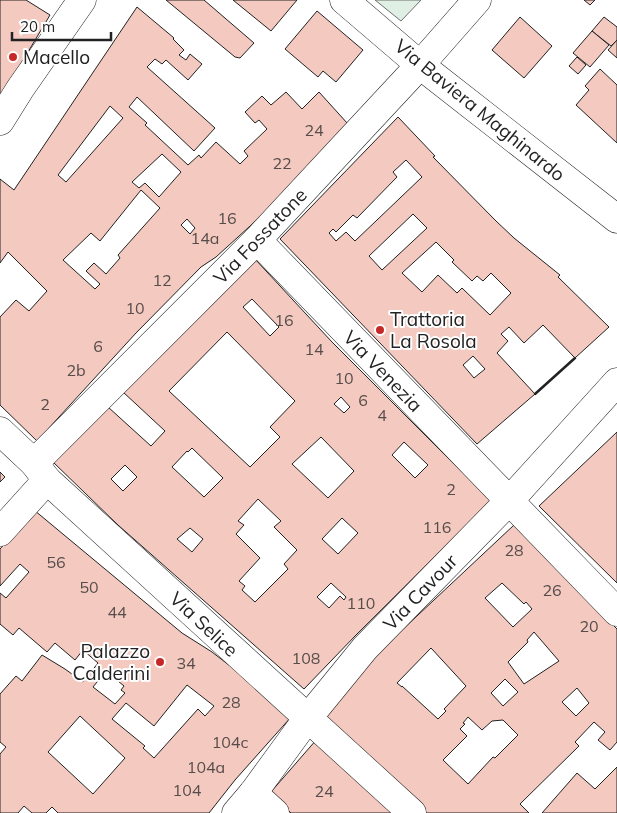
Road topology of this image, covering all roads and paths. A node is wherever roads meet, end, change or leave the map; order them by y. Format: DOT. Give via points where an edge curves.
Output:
graph roads {
  1 [pos="82,0"];
  2 [pos="344,0"];
  3 [pos="477,0"];
  4 [pos="420,65"];
  5 [pos="0,121"];
  6 [pos="617,219"];
  7 [pos="257,240"];
  8 [pos="617,382"];
  9 [pos="0,431"];
  10 [pos="41,471"];
  11 [pos="509,501"];
  12 [pos="0,532"];
  13 [pos="617,612"];
  14 [pos="307,719"];
  15 [pos="245,803"];
  16 [pos="275,813"];
  17 [pos="412,813"];
  1 -- 5 [label="street"];
  2 -- 4 [label="street, Via Baviera Maghinardo"];
  3 -- 4 [label="street, Via Fossatone"];
  4 -- 6 [label="street, Via Baviera Maghinardo"];
  4 -- 7 [label="street, Via Fossatone"];
  7 -- 10 [label="street, Via Fossatone"];
  7 -- 11 [label="street, Via Venezia"];
  8 -- 11 [label="street, Via Cavour"];
  9 -- 10 [label="street, Via Selice"];
  10 -- 12 [label="street, Via Fossatone"];
  10 -- 14 [label="street, Via Selice"];
  11 -- 13 [label="street, Via Venezia"];
  11 -- 14 [label="street, Via Cavour" via="365,648"];
  14 -- 15 [label="street, Via Cavour"];
  14 -- 17 [label="street, Via Selice"];
  15 -- 16 [label="street"];
}
